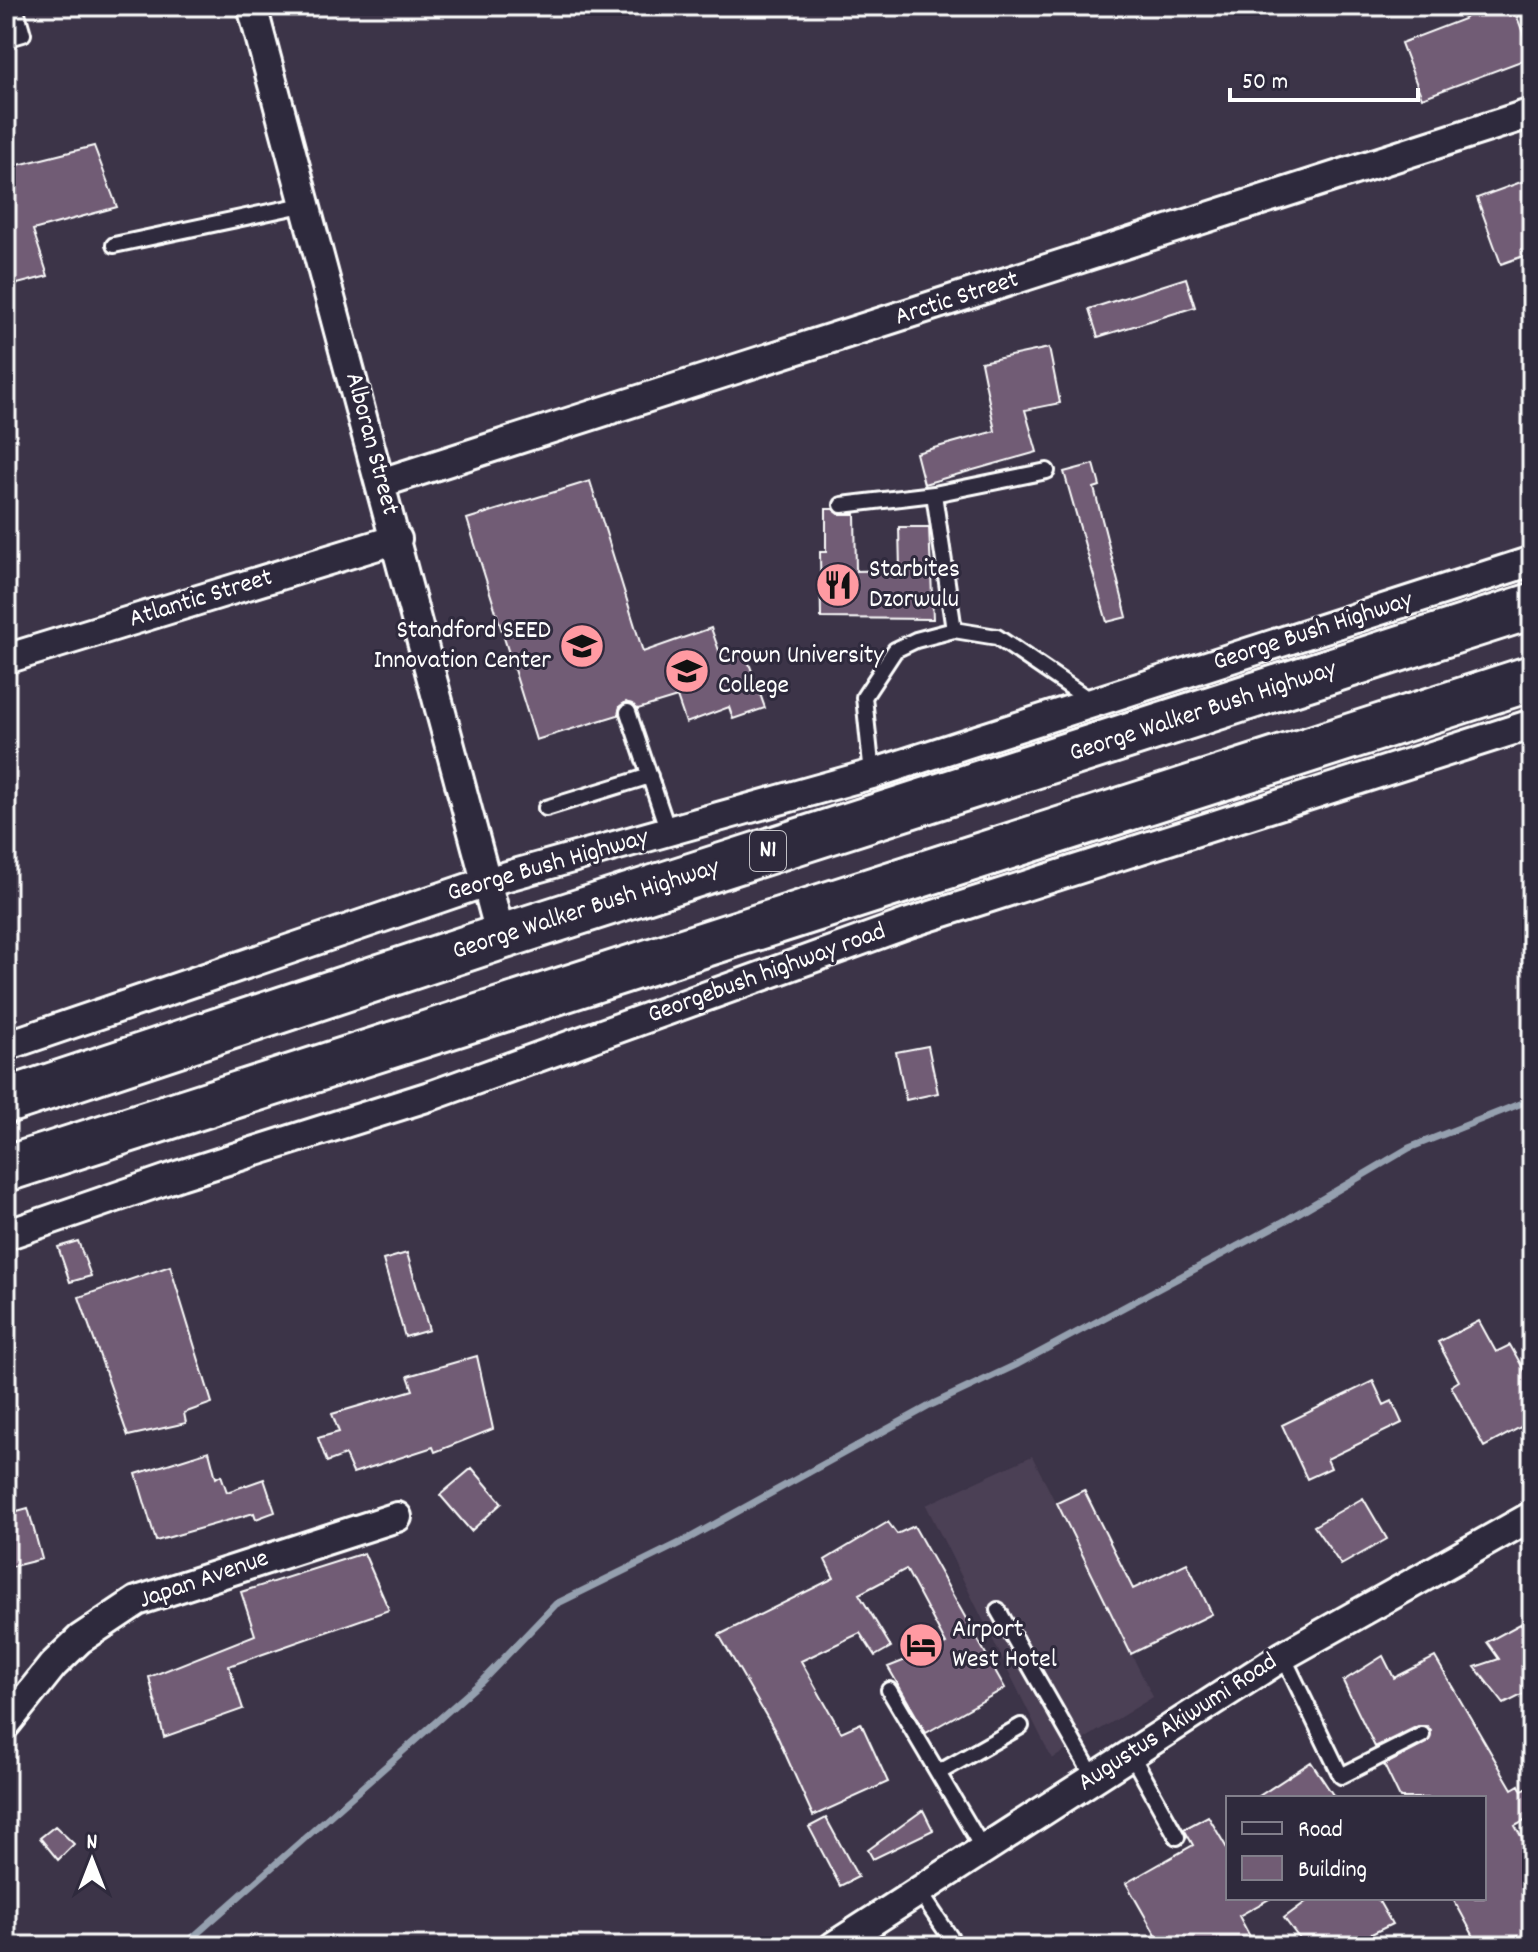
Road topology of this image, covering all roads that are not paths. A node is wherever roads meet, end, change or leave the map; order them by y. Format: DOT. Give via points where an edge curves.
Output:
graph roads {
  1 [pos="15,6"];
  2 [pos="252,6"];
  3 [pos="6,39"];
  4 [pos="1532,113"];
  5 [pos="307,204"];
  6 [pos="114,245"];
  7 [pos="1047,471"];
  8 [pos="381,483"];
  9 [pos="934,494"];
  10 [pos="842,505"];
  11 [pos="397,539"];
  12 [pos="1532,561"];
  13 [pos="1532,606"];
  14 [pos="954,630"];
  15 [pos="6,659"];
  16 [pos="1532,678"];
  17 [pos="628,712"];
  18 [pos="1101,723"];
  19 [pos="1532,724"];
  20 [pos="872,774"];
  21 [pos="650,776"];
  22 [pos="546,808"];
  23 [pos="668,831"];
  24 [pos="486,882"];
  25 [pos="501,937"];
  26 [pos="6,1046"];
  27 [pos="6,1101"];
  28 [pos="6,1169"];
  29 [pos="6,1235"];
  30 [pos="1532,1516"];
  31 [pos="397,1517"];
  32 [pos="998,1610"];
  33 [pos="1283,1656"];
  34 [pos="889,1690"];
  35 [pos="6,1724"];
  36 [pos="1021,1726"];
  37 [pos="1422,1735"];
  38 [pos="1131,1754"];
  39 [pos="938,1773"];
  40 [pos="1094,1778"];
  41 [pos="1177,1837"];
  42 [pos="983,1849"];
  43 [pos="919,1891"];
  44 [pos="834,1946"];
  45 [pos="956,1946"];
  1 -- 3 [label="lane" via="23,34"];
  2 -- 5 [label="street, Alboran Street"];
  4 -- 8 [label="street, Arctic Street"];
  5 -- 6 [label="lane"];
  5 -- 8 [label="street, Alboran Street"];
  7 -- 9 [label="lane"];
  8 -- 11 [label="street, Alboran Street"];
  9 -- 10 [label="lane"];
  9 -- 14 [label="lane"];
  11 -- 15 [label="street, Atlantic Street"];
  11 -- 24 [label="street, Alboran Street"];
  12 -- 18 [label="street, George Bush Highway"];
  13 -- 18 [label="highway, George Walker Bush Highway / N1"];
  14 -- 18 [label="lane" via="997,637"];
  14 -- 20 [label="lane" via="895,650 864,697"];
  16 -- 28 [label="highway"];
  17 -- 21 [label="lane"];
  18 -- 20 [label="street, George Bush Highway"];
  18 -- 25 [label="highway, George Walker Bush Highway / N1"];
  19 -- 29 [label="street, Georgebush highway road" via="909,923 433,1095"];
  20 -- 23 [label="street, George Bush Highway"];
  21 -- 22 [label="lane"];
  21 -- 23 [label="lane"];
  23 -- 24 [label="street, George Bush Highway"];
  24 -- 25 [label="street, Alboran Street"];
  24 -- 26 [label="street, George Bush Highway"];
  25 -- 27 [label="highway, George Walker Bush Highway / N1"];
  30 -- 33 [label="street, Augustus Akiwumi Road"];
  31 -- 35 [label="street, Japan Avenue" via="137,1601 80,1639"];
  32 -- 40 [label="lane"];
  33 -- 37 [label="lane" via="1341,1776"];
  33 -- 38 [label="street, Augustus Akiwumi Road"];
  34 -- 39 [label="lane"];
  36 -- 39 [label="lane"];
  38 -- 40 [label="street, Augustus Akiwumi Road"];
  38 -- 41 [label="lane"];
  39 -- 42 [label="lane"];
  40 -- 42 [label="street, Augustus Akiwumi Road"];
  42 -- 43 [label="street, Augustus Akiwumi Road"];
  43 -- 44 [label="street, Augustus Akiwumi Road"];
  43 -- 45 [label="lane"];
}
